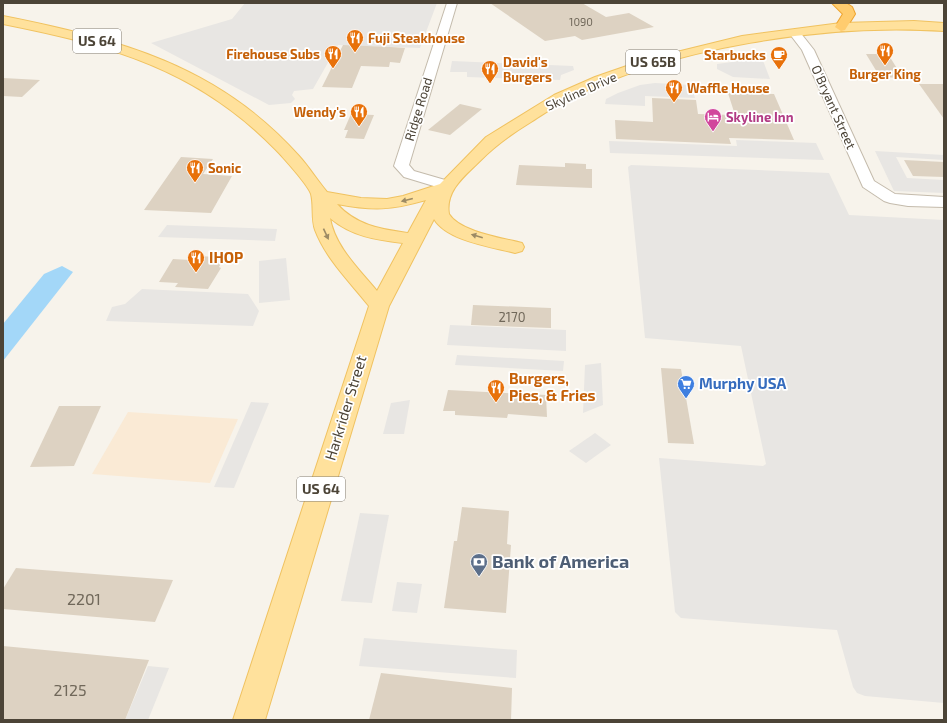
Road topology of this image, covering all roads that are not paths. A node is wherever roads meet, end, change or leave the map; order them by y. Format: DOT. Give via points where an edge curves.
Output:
graph roads {
  1 [pos="452,3"];
  2 [pos="838,3"];
  3 [pos="3,20"];
  4 [pos="944,20"];
  5 [pos="914,25"];
  6 [pos="841,27"];
  7 [pos="944,27"];
  8 [pos="795,33"];
  9 [pos="446,187"];
  10 [pos="319,196"];
  11 [pos="944,202"];
  12 [pos="413,239"];
  13 [pos="515,247"];
  14 [pos="379,306"];
  15 [pos="249,720"];
  1 -- 9 [label="street, Ridge Road" via="401,166 409,174"];
  2 -- 6 [label="highway" via="848,10 849,14"];
  3 -- 10 [label="main road, US 64" via="92,39 140,55 186,75 212,90 275,139 294,160"];
  4 -- 5 [label="main road, US 65B"];
  5 -- 6 [label="main road, Skyline Drive / US 65B"];
  5 -- 7 [label="main road, US 65B"];
  6 -- 8 [label="main road, Skyline Drive / US 65B"];
  8 -- 9 [label="main road, Skyline Drive / US 65B" via="742,40 649,63 559,98 492,140"];
  8 -- 11 [label="street, O'Bryant Street" via="808,50 868,184 890,198"];
  9 -- 10 [label="main road, one-way" via="388,204 368,204"];
  9 -- 12 [label="main road, Skyline Drive / US 65B" via="435,200"];
  13 -- 9 [label="main road, one-way" via="461,232 446,222 440,208"];
  10 -- 12 [label="main road, US 64" via="352,225 368,231"];
  10 -- 14 [label="main road, US 64, one-way" via="323,229 327,237"];
  12 -- 14 [label="main road, Harkrider Street / US 64"];
  14 -- 15 [label="main road, Harkrider Street / US 64"];
}
